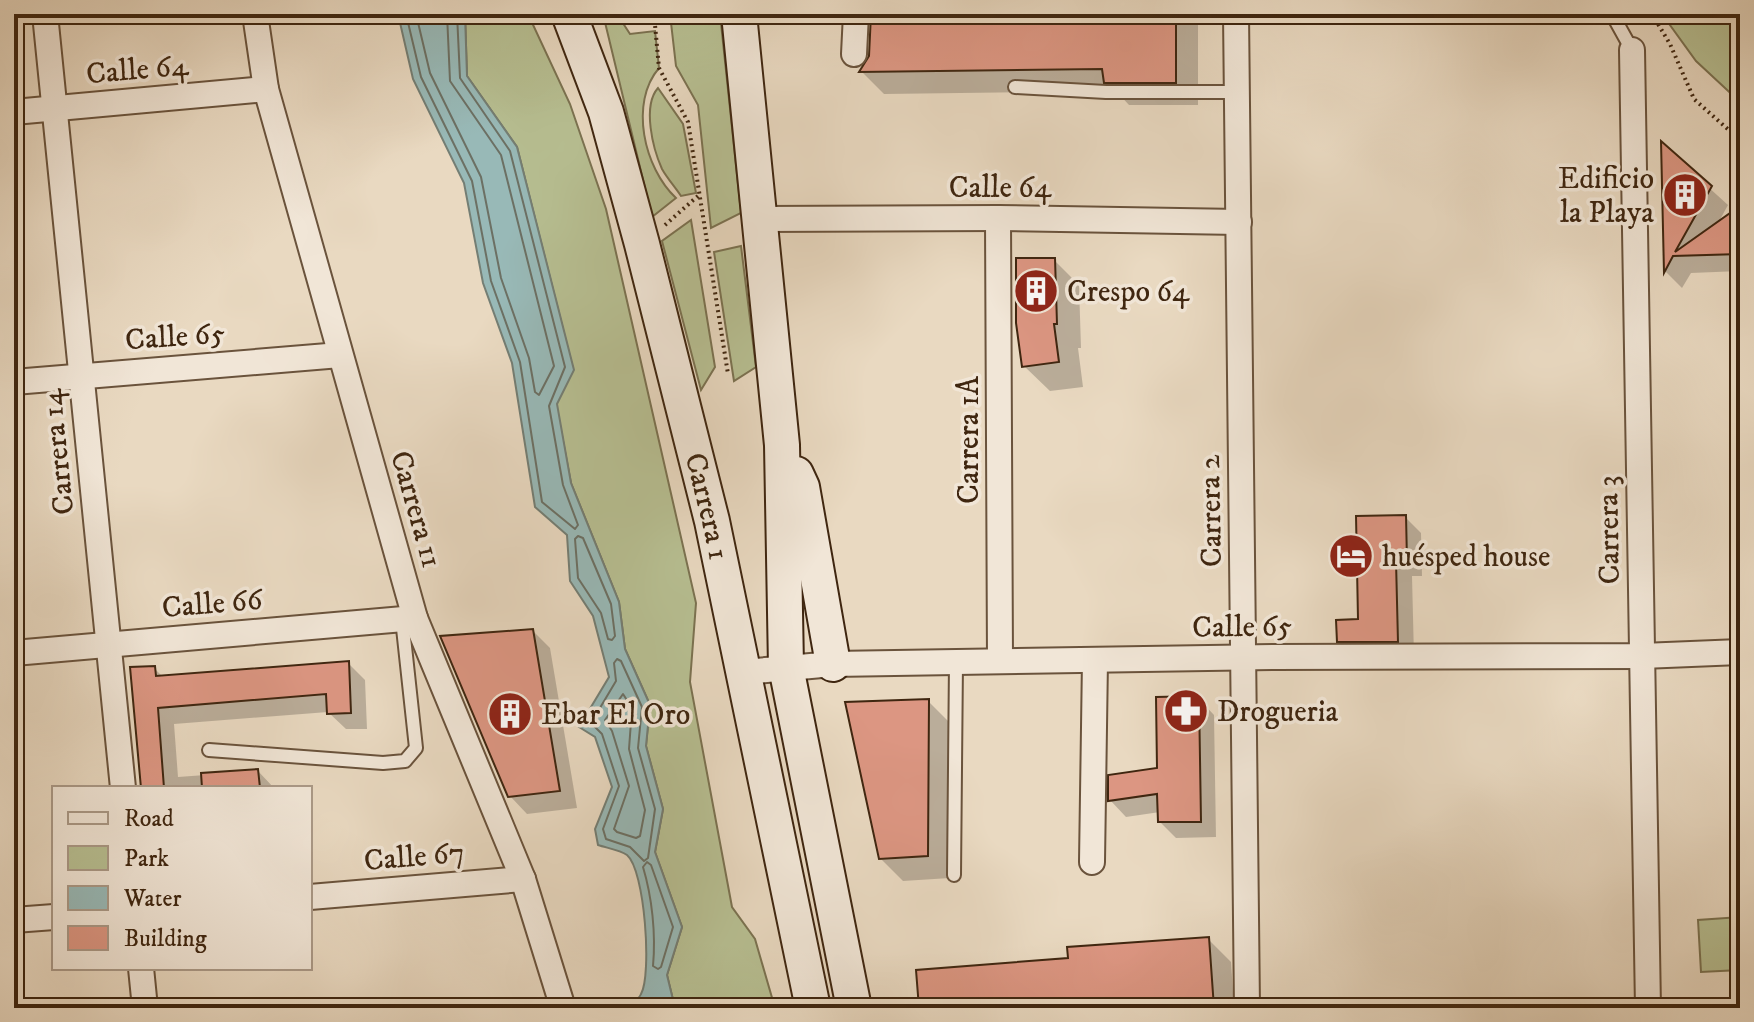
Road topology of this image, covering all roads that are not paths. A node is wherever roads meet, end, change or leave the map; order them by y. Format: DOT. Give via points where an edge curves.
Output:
graph roads {
  1 [pos="45,14"];
  2 [pos="255,14"];
  3 [pos="569,14"];
  4 [pos="586,14"];
  5 [pos="739,14"];
  6 [pos="856,14"];
  7 [pos="1236,14"];
  8 [pos="1612,14"];
  9 [pos="1632,50"];
  10 [pos="854,54"];
  11 [pos="1015,87"];
  12 [pos="266,89"];
  13 [pos="1237,92"];
  14 [pos="55,108"];
  15 [pos="14,112"];
  16 [pos="606,112"];
  17 [pos="998,218"];
  18 [pos="761,219"];
  19 [pos="1239,222"];
  20 [pos="340,355"];
  21 [pos="81,375"];
  22 [pos="14,382"];
  23 [pos="782,445"];
  24 [pos="408,619"];
  25 [pos="108,644"];
  26 [pos="1740,652"];
  27 [pos="14,653"];
  28 [pos="1642,656"];
  29 [pos="1243,658"];
  30 [pos="1095,660"];
  31 [pos="1000,661"];
  32 [pos="956,662"];
  33 [pos="833,664"];
  34 [pos="786,667"];
  35 [pos="744,672"];
  36 [pos="209,750"];
  37 [pos="123,786"];
  38 [pos="1092,862"];
  39 [pos="954,875"];
  40 [pos="523,879"];
  41 [pos="312,897"];
  42 [pos="52,917"];
  43 [pos="14,920"];
  44 [pos="141,970"];
  45 [pos="145,1008"];
  46 [pos="563,1008"];
  47 [pos="813,1008"];
  48 [pos="854,1008"];
  49 [pos="1247,1008"];
  50 [pos="1648,1008"];
  1 -- 14 [label="street, Carrera 14"];
  2 -- 12 [label="street, Carrera 11"];
  3 -- 16 [label="main road, Carrera 1"];
  4 -- 16 [label="main road"];
  5 -- 18 [label="main road"];
  6 -- 10 [label="street"];
  7 -- 13 [label="street, Carrera 2"];
  8 -- 9 [label="lane"];
  9 -- 28 [label="street, Carrera 3"];
  11 -- 13 [label="lane"];
  12 -- 14 [label="street, Calle 64"];
  12 -- 20 [label="street, Carrera 11"];
  13 -- 19 [label="street, Carrera 2"];
  14 -- 15 [label="street, Calle 64"];
  14 -- 21 [label="street, Carrera 14"];
  16 -- 35 [label="main road, Carrera 1" via="712,521"];
  17 -- 18 [label="street, Calle 64"];
  17 -- 19 [label="street, Calle 64"];
  17 -- 31 [label="street, Carrera 1A"];
  18 -- 23 [label="main road"];
  19 -- 29 [label="street, Carrera 2"];
  20 -- 21 [label="street, Calle 65"];
  20 -- 24 [label="street, Carrera 11"];
  21 -- 22 [label="street, Calle 65"];
  21 -- 25 [label="street, Carrera 14"];
  23 -- 33 [label="main road" via="802,487"];
  23 -- 34 [label="main road"];
  24 -- 25 [label="street, Calle 66"];
  24 -- 36 [label="lane" via="416,748 405,761"];
  24 -- 40 [label="street, Carrera 11"];
  25 -- 27 [label="street, Calle 66"];
  25 -- 37 [label="street, Carrera 14"];
  26 -- 28 [label="street, Calle 65"];
  28 -- 29 [label="street, Calle 65"];
  28 -- 50 [label="street, Carrera 3"];
  29 -- 30 [label="street, Calle 65"];
  29 -- 49 [label="street, Carrera 2"];
  30 -- 31 [label="street, Calle 65"];
  30 -- 38 [label="street"];
  31 -- 32 [label="street, Calle 65"];
  32 -- 33 [label="street, Calle 65"];
  32 -- 39 [label="lane"];
  33 -- 34 [label="street, Calle 65"];
  34 -- 35 [label="street, Calle 65"];
  34 -- 48 [label="main road"];
  35 -- 47 [label="main road, Carrera 1"];
  40 -- 41 [label="street, Calle 67"];
  40 -- 46 [label="street, Carrera 11"];
  42 -- 43 [label="street"];
  44 -- 45 [label="street"];
}
